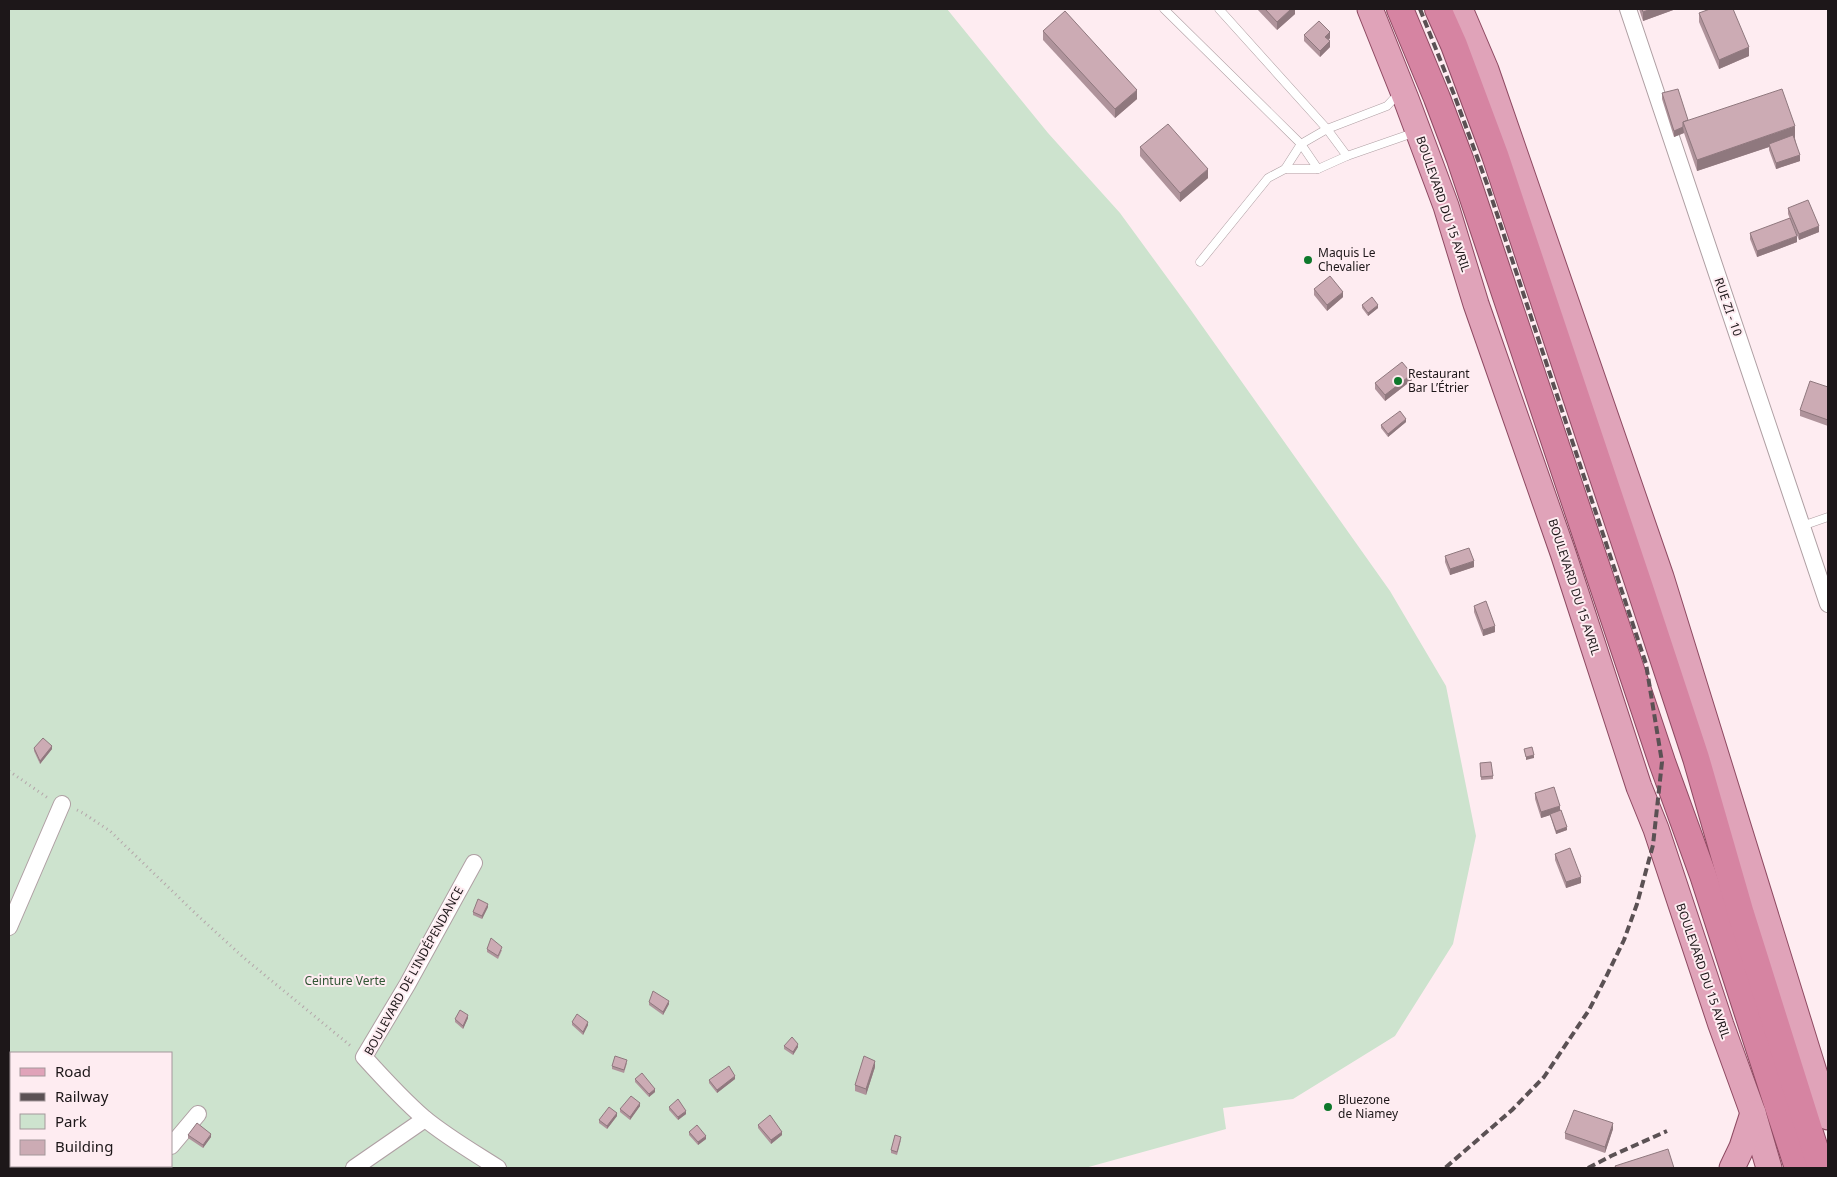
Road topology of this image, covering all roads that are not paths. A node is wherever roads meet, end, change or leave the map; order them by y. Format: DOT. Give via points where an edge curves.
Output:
graph roads {
  1 [pos="1164,9"];
  2 [pos="1219,9"];
  3 [pos="1370,9"];
  4 [pos="1400,9"];
  5 [pos="1438,9"];
  6 [pos="1460,9"];
  7 [pos="1628,9"];
  8 [pos="1403,90"];
  9 [pos="1327,129"];
  10 [pos="1419,132"];
  11 [pos="1301,144"];
  12 [pos="1347,156"];
  13 [pos="1285,169"];
  14 [pos="1318,169"];
  15 [pos="1200,262"];
  16 [pos="1828,517"];
  17 [pos="1802,526"];
  18 [pos="1828,604"];
  19 [pos="62,804"];
  20 [pos="474,863"];
  21 [pos="9,926"];
  22 [pos="198,1114"];
  23 [pos="1753,1114"];
  24 [pos="1828,1117"];
  25 [pos="425,1119"];
  26 [pos="172,1145"];
  27 [pos="354,1168"];
  28 [pos="498,1168"];
  29 [pos="1732,1168"];
  30 [pos="1767,1168"];
  31 [pos="1798,1168"];
  32 [pos="1821,1168"];
  1 -- 11 [label="lane"];
  2 -- 9 [label="lane"];
  3 -- 8 [label="main road, BOULEVARD DU 15 AVRIL"];
  4 -- 31 [label="highway" via="1463,168 1662,762 1703,875"];
  5 -- 32 [label="highway" via="1495,155 1644,598"];
  6 -- 24 [label="main road" via="1489,79 1661,577"];
  7 -- 17 [label="street, RUE ZI - 10"];
  8 -- 9 [label="lane" via="1387,106"];
  8 -- 10 [label="main road, BOULEVARD DU 15 AVRIL"];
  9 -- 11 [label="lane"];
  9 -- 12 [label="lane"];
  10 -- 12 [label="lane"];
  10 -- 23 [label="main road, BOULEVARD DU 15 AVRIL"];
  11 -- 13 [label="lane"];
  11 -- 14 [label="lane"];
  12 -- 14 [label="lane"];
  13 -- 14 [label="lane"];
  13 -- 15 [label="lane" via="1268,178"];
  16 -- 17 [label="lane"];
  17 -- 18 [label="street, RUE ZI - 10"];
  19 -- 21 [label="street"];
  20 -- 25 [label="street, BOULEVARD DE L'INDÉPENDANCE" via="364,1057"];
  22 -- 26 [label="street"];
  23 -- 29 [label="main road"];
  23 -- 30 [label="main road, BOULEVARD DU 15 AVRIL"];
  25 -- 27 [label="street"];
  25 -- 28 [label="street, BOULEVARD DE L'INDÉPENDANCE"];
}
